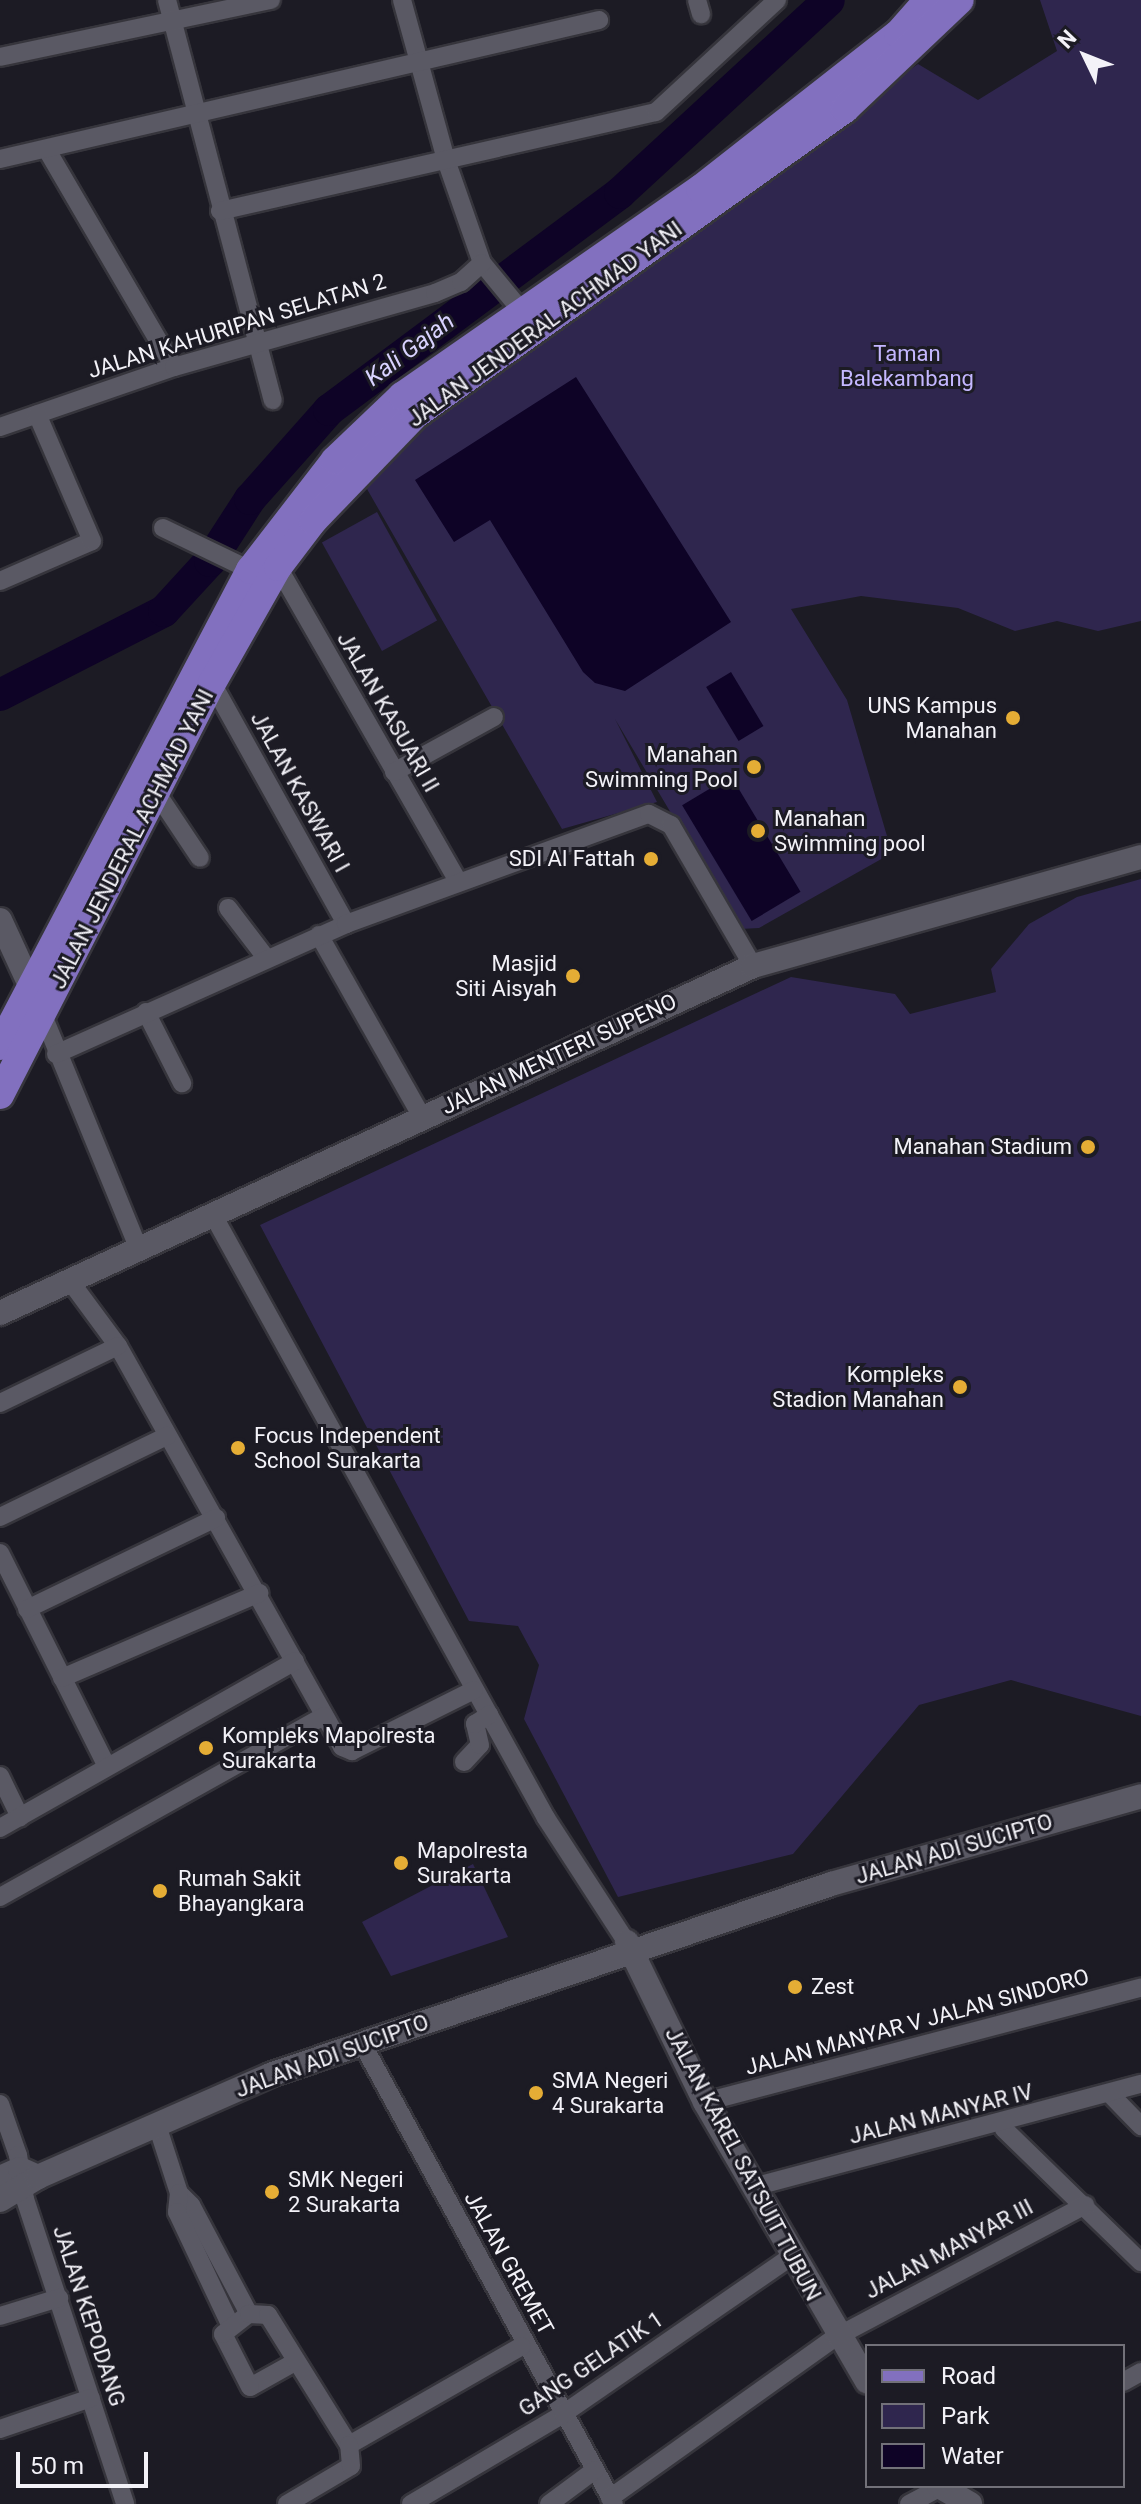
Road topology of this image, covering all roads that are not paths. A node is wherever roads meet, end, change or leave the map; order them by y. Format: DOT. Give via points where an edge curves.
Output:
graph roads {
  1 [pos="167,0"];
  2 [pos="271,0"];
  3 [pos="402,0"];
  4 [pos="777,0"];
  5 [pos="928,0"];
  6 [pos="960,0"];
  7 [pos="172,20"];
  8 [pos="599,20"];
  9 [pos="0,57"];
  10 [pos="420,65"];
  11 [pos="195,115"];
  12 [pos="47,150"];
  13 [pos="0,159"];
  14 [pos="446,160"];
  15 [pos="220,211"];
  16 [pos="484,265"];
  17 [pos="523,313"];
  18 [pos="256,342"];
  19 [pos="174,367"];
  20 [pos="273,400"];
  21 [pos="37,414"];
  22 [pos="0,427"];
  23 [pos="163,528"];
  24 [pos="255,567"];
  25 [pos="0,581"];
  26 [pos="212,683"];
  27 [pos="494,717"];
  28 [pos="394,772"];
  29 [pos="156,792"];
  30 [pos="1141,857"];
  31 [pos="200,858"];
  32 [pos="457,880"];
  33 [pos="228,908"];
  34 [pos="0,920"];
  35 [pos="346,924"];
  36 [pos="319,935"];
  37 [pos="267,959"];
  38 [pos="753,966"];
  39 [pos="36,1000"];
  40 [pos="146,1012"];
  41 [pos="0,1046"];
  42 [pos="56,1054"];
  43 [pos="182,1083"];
  44 [pos="0,1095"];
  45 [pos="422,1117"];
  46 [pos="212,1213"];
  47 [pos="138,1247"];
  48 [pos="70,1281"];
  49 [pos="0,1313"];
  50 [pos="118,1346"];
  51 [pos="0,1403"];
  52 [pos="167,1436"];
  53 [pos="0,1517"];
  54 [pos="216,1518"];
  55 [pos="0,1553"];
  56 [pos="259,1593"];
  57 [pos="27,1609"];
  58 [pos="295,1661"];
  59 [pos="62,1678"];
  60 [pos="474,1690"];
  61 [pos="489,1715"];
  62 [pos="324,1716"];
  63 [pos="464,1762"];
  64 [pos="107,1767"];
  65 [pos="0,1776"];
  66 [pos="1141,1796"];
  67 [pos="1141,1807"];
  68 [pos="20,1817"];
  69 [pos="0,1828"];
  70 [pos="0,1897"];
  71 [pos="630,1948"];
  72 [pos="1141,1988"];
  73 [pos="363,2045"];
  74 [pos="1141,2084"];
  75 [pos="1110,2094"];
  76 [pos="705,2102"];
  77 [pos="0,2104"];
  78 [pos="157,2125"];
  79 [pos="1141,2126"];
  80 [pos="1004,2129"];
  81 [pos="21,2178"];
  82 [pos="753,2187"];
  83 [pos="179,2193"];
  84 [pos="0,2200"];
  85 [pos="1085,2205"];
  86 [pos="1134,2255"];
  87 [pos="792,2256"];
  88 [pos="1141,2280"];
  89 [pos="59,2298"];
  90 [pos="249,2314"];
  91 [pos="0,2316"];
  92 [pos="230,2324"];
  93 [pos="836,2337"];
  94 [pos="522,2346"];
  95 [pos="295,2362"];
  96 [pos="865,2379"];
  97 [pos="91,2398"];
  98 [pos="563,2414"];
  99 [pos="0,2429"];
  100 [pos="349,2445"];
  101 [pos="595,2470"];
  102 [pos="939,2488"];
  103 [pos="943,2488"];
  104 [pos="612,2501"];
  105 [pos="121,2503"];
  106 [pos="287,2504"];
  107 [pos="411,2504"];
  108 [pos="549,2504"];
  109 [pos="909,2504"];
  110 [pos="970,2504"];
  1 -- 7 [label="street"];
  2 -- 7 [label="street"];
  3 -- 10 [label="street"];
  4 -- 14 [label="street" via="656,112"];
  5 -- 17 [label="main road, JALAN JENDERAL ACHMAD YANI" via="898,34 700,189"];
  6 -- 17 [label="main road, JALAN JENDERAL ACHMAD YANI" via="845,109"];
  7 -- 9 [label="street"];
  7 -- 11 [label="street"];
  8 -- 10 [label="street"];
  10 -- 11 [label="street"];
  10 -- 14 [label="street"];
  11 -- 12 [label="street"];
  11 -- 15 [label="street"];
  12 -- 13 [label="street"];
  12 -- 19 [label="street"];
  14 -- 15 [label="street"];
  14 -- 16 [label="street"];
  15 -- 18 [label="street"];
  16 -- 17 [label="street"];
  16 -- 18 [label="street, JALAN KAHURIPAN SELATAN 2" via="435,293"];
  17 -- 24 [label="main road, JALAN JENDERAL ACHMAD YANI" via="313,521"];
  18 -- 19 [label="street, JALAN KAHURIPAN SELATAN 2"];
  18 -- 20 [label="street"];
  19 -- 21 [label="street, JALAN KAHURIPAN SELATAN 2"];
  21 -- 22 [label="street, JALAN KAHURIPAN SELATAN 2"];
  21 -- 25 [label="street" via="92,541"];
  23 -- 24 [label="street"];
  24 -- 26 [label="main road, JALAN JENDERAL ACHMAD YANI"];
  24 -- 28 [label="street, JALAN KASUARI II"];
  24 -- 39 [label="main road, JALAN JENDERAL ACHMAD YANI"];
  26 -- 29 [label="main road, JALAN JENDERAL ACHMAD YANI"];
  26 -- 35 [label="street, JALAN KASWARI I"];
  27 -- 28 [label="street"];
  28 -- 32 [label="street, JALAN KASUARI II"];
  29 -- 31 [label="street"];
  29 -- 39 [label="main road, JALAN JENDERAL ACHMAD YANI"];
  30 -- 38 [label="main road, JALAN MENTERI SUPENO"];
  32 -- 35 [label="street"];
  32 -- 38 [label="street" via="642,815 658,816 671,825"];
  33 -- 37 [label="street"];
  34 -- 39 [label="main road"];
  35 -- 36 [label="street"];
  36 -- 37 [label="street"];
  36 -- 45 [label="street"];
  37 -- 40 [label="street"];
  38 -- 45 [label="main road, JALAN MENTERI SUPENO"];
  39 -- 41 [label="main road, JALAN JENDERAL ACHMAD YANI"];
  39 -- 42 [label="street"];
  39 -- 44 [label="main road, JALAN JENDERAL ACHMAD YANI"];
  40 -- 42 [label="street"];
  40 -- 43 [label="street"];
  42 -- 47 [label="street"];
  45 -- 46 [label="main road, JALAN MENTERI SUPENO"];
  46 -- 47 [label="main road, JALAN MENTERI SUPENO"];
  46 -- 60 [label="street"];
  47 -- 48 [label="main road, JALAN MENTERI SUPENO"];
  48 -- 49 [label="main road, JALAN MENTERI SUPENO"];
  48 -- 50 [label="street"];
  50 -- 51 [label="street"];
  50 -- 52 [label="street"];
  52 -- 53 [label="street"];
  52 -- 54 [label="street"];
  54 -- 56 [label="street"];
  54 -- 57 [label="street"];
  55 -- 57 [label="street"];
  56 -- 58 [label="street"];
  56 -- 59 [label="street"];
  57 -- 59 [label="street"];
  58 -- 62 [label="street"];
  58 -- 64 [label="street"];
  59 -- 64 [label="street"];
  60 -- 61 [label="street"];
  60 -- 62 [label="street" via="352,1751 342,1747"];
  61 -- 63 [label="street" via="475,1724 480,1745"];
  61 -- 71 [label="street" via="546,1818"];
  62 -- 70 [label="street"];
  64 -- 68 [label="street"];
  65 -- 68 [label="street"];
  66 -- 71 [label="main road, JALAN ADI SUCIPTO" via="831,1884"];
  67 -- 71 [label="main road, JALAN ADI SUCIPTO" via="825,1897 657,1953"];
  68 -- 69 [label="street"];
  71 -- 73 [label="main road, JALAN ADI SUCIPTO"];
  71 -- 76 [label="main road, JALAN KAREL SATSUIT TUBUN"];
  72 -- 76 [label="street, JALAN MANYAR V JALAN SINDORO"];
  73 -- 78 [label="main road, JALAN ADI SUCIPTO" via="270,2075"];
  73 -- 98 [label="street, JALAN GREMET"];
  74 -- 75 [label="street, JALAN MANYAR IV"];
  75 -- 79 [label="street"];
  75 -- 82 [label="street, JALAN MANYAR IV"];
  76 -- 82 [label="main road, JALAN KAREL SATSUIT TUBUN"];
  77 -- 81 [label="street, JALAN KEPODANG"];
  78 -- 81 [label="main road, JALAN ADI SUCIPTO"];
  78 -- 83 [label="street"];
  80 -- 85 [label="street"];
  81 -- 84 [label="main road, JALAN ADI SUCIPTO"];
  81 -- 89 [label="street, JALAN KEPODANG"];
  82 -- 87 [label="main road, JALAN KAREL SATSUIT TUBUN"];
  83 -- 90 [label="street" via="191,2205"];
  83 -- 92 [label="street" via="177,2212"];
  85 -- 86 [label="street"];
  85 -- 93 [label="street, JALAN MANYAR III"];
  86 -- 88 [label="street"];
  87 -- 93 [label="main road, JALAN KAREL SATSUIT TUBUN"];
  87 -- 98 [label="street, GANG GELATIK 1"];
  89 -- 91 [label="street"];
  89 -- 97 [label="street, JALAN KEPODANG"];
  90 -- 92 [label="street"];
  90 -- 95 [label="street" via="270,2317"];
  92 -- 95 [label="street" via="223,2341 248,2386"];
  93 -- 96 [label="main road, JALAN KAREL SATSUIT TUBUN"];
  93 -- 104 [label="street, JALAN MANYAR III"];
  94 -- 100 [label="street"];
  95 -- 100 [label="street"];
  97 -- 99 [label="street"];
  97 -- 105 [label="street, JALAN KEPODANG"];
  98 -- 101 [label="street, JALAN GREMET"];
  98 -- 107 [label="street, GANG GELATIK 1"];
  100 -- 106 [label="street" via="351,2466"];
  101 -- 104 [label="street, JALAN GREMET"];
  101 -- 108 [label="street"];
  102 -- 109 [label="street"];
  103 -- 110 [label="main road"];
}
